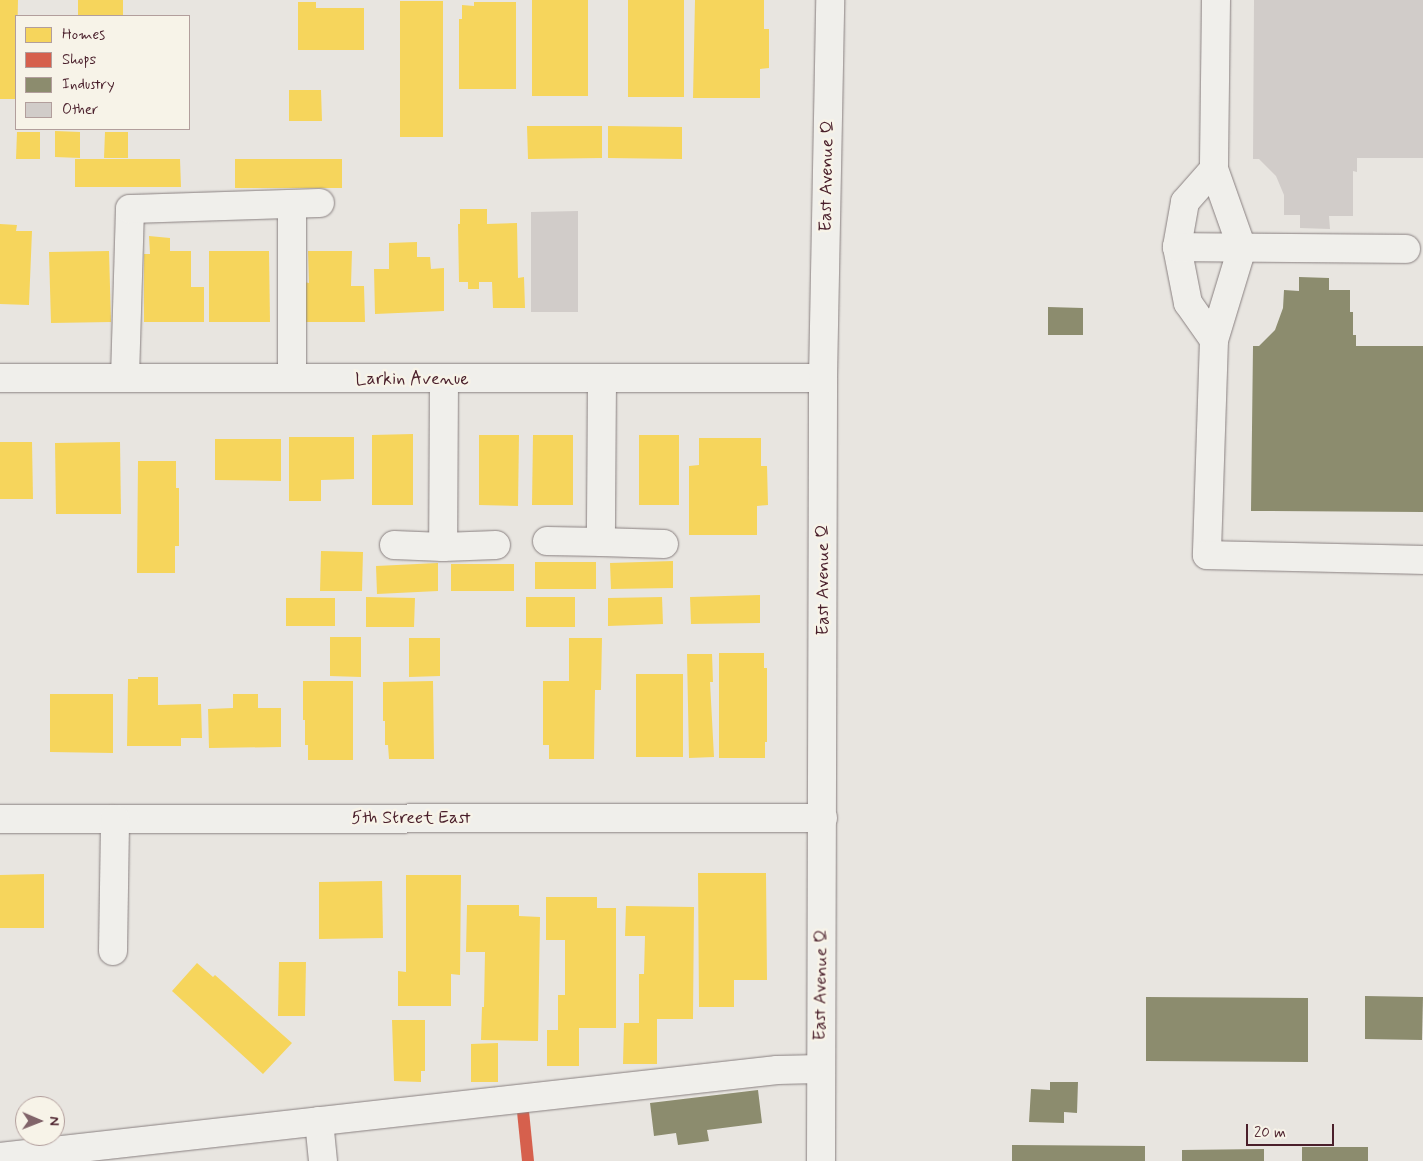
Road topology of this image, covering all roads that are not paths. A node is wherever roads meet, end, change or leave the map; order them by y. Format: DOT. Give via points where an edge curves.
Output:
graph roads {
  1 [pos="830,0"];
  2 [pos="1216,0"];
  3 [pos="1214,169"];
  4 [pos="320,203"];
  5 [pos="292,204"];
  6 [pos="1177,247"];
  7 [pos="1242,248"];
  8 [pos="1406,249"];
  9 [pos="1214,340"];
  10 [pos="125,377"];
  11 [pos="0,378"];
  12 [pos="292,378"];
  13 [pos="602,378"];
  14 [pos="823,378"];
  15 [pos="444,379"];
  16 [pos="547,541"];
  17 [pos="601,542"];
  18 [pos="664,544"];
  19 [pos="394,545"];
  20 [pos="496,545"];
  21 [pos="443,547"];
  22 [pos="1423,560"];
  23 [pos="823,818"];
  24 [pos="0,819"];
  25 [pos="115,819"];
  26 [pos="113,951"];
  27 [pos="820,1069"];
  28 [pos="319,1121"];
  29 [pos="160,1150"];
  30 [pos="0,1157"];
  31 [pos="323,1161"];
  32 [pos="820,1161"];
  1 -- 14 [label="street, East Avenue Q"];
  2 -- 3 [label="street"];
  3 -- 6 [label="street" via="1185,202"];
  3 -- 7 [label="street"];
  4 -- 5 [label="street"];
  5 -- 10 [label="street" via="130,208"];
  5 -- 12 [label="street"];
  6 -- 7 [label="street"];
  6 -- 9 [label="street" via="1188,304"];
  7 -- 8 [label="street"];
  7 -- 9 [label="street"];
  9 -- 22 [label="street" via="1207,555"];
  10 -- 11 [label="street, Larkin Avenue"];
  10 -- 12 [label="street, Larkin Avenue"];
  12 -- 15 [label="street, Larkin Avenue"];
  13 -- 14 [label="street, Larkin Avenue"];
  13 -- 15 [label="street, Larkin Avenue"];
  13 -- 17 [label="street"];
  14 -- 23 [label="street, East Avenue Q"];
  15 -- 21 [label="street"];
  16 -- 17 [label="street"];
  17 -- 18 [label="street"];
  19 -- 21 [label="street"];
  20 -- 21 [label="street"];
  23 -- 25 [label="street, 5th Street East"];
  23 -- 27 [label="street, East Avenue Q"];
  24 -- 25 [label="street, 5th Street East"];
  25 -- 26 [label="street"];
  27 -- 28 [label="street" via="777,1070"];
  27 -- 32 [label="street, East Avenue Q"];
  28 -- 29 [label="street"];
  28 -- 31 [label="street"];
  29 -- 30 [label="street"];
}
